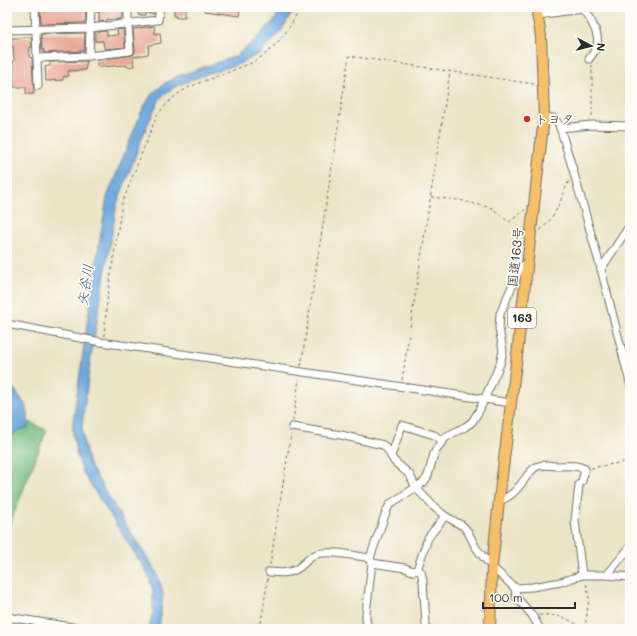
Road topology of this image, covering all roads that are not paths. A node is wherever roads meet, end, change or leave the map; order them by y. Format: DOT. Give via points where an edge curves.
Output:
graph roads {
  1 [pos="35,7"];
  2 [pos="91,7"];
  3 [pos="128,7"];
  4 [pos="160,7"];
  5 [pos="537,11"];
  6 [pos="128,24"];
  7 [pos="90,28"];
  8 [pos="35,29"];
  9 [pos="7,30"];
  10 [pos="89,56"];
  11 [pos="37,58"];
  12 [pos="589,60"];
  13 [pos="7,68"];
  14 [pos="38,86"];
  15 [pos="8,96"];
  16 [pos="544,117"];
  17 [pos="630,126"];
  18 [pos="560,128"];
  19 [pos="630,225"];
  20 [pos="528,265"];
  21 [pos="601,269"];
  22 [pos="7,324"];
  23 [pos="628,368"];
  24 [pos="630,383"];
  25 [pos="484,400"];
  26 [pos="512,403"];
  27 [pos="292,427"];
  28 [pos="442,441"];
  29 [pos="391,456"];
  30 [pos="416,488"];
  31 [pos="499,500"];
  32 [pos="445,516"];
  33 [pos="630,547"];
  34 [pos="371,561"];
  35 [pos="492,567"];
  36 [pos="417,570"];
  37 [pos="269,572"];
  38 [pos="582,575"];
  39 [pos="607,575"];
  40 [pos="630,577"];
  41 [pos="515,588"];
  42 [pos="7,617"];
  43 [pos="85,629"];
  44 [pos="369,629"];
  45 [pos="426,629"];
  46 [pos="489,629"];
  47 [pos="540,629"];
  1 -- 8 [label="street"];
  2 -- 7 [label="street"];
  3 -- 6 [label="street"];
  4 -- 6 [label="street" via="158,20"];
  5 -- 12 [label="street" via="584,11 597,40"];
  5 -- 16 [label="highway, 国道163号 / 163" via="541,36"];
  6 -- 7 [label="street"];
  6 -- 10 [label="street" via="130,51"];
  7 -- 8 [label="street"];
  7 -- 10 [label="street"];
  8 -- 9 [label="street"];
  8 -- 11 [label="street"];
  10 -- 11 [label="street"];
  11 -- 14 [label="street"];
  13 -- 15 [label="street"];
  16 -- 18 [label="street" via="556,120"];
  16 -- 20 [label="highway, 国道163号 / 163"];
  17 -- 18 [label="street" via="592,125"];
  18 -- 21 [label="street"];
  19 -- 21 [label="street"];
  20 -- 25 [label="street" via="522,266 519,270 500,314 499,328 503,351"];
  20 -- 26 [label="highway, 国道163号 / 163"];
  21 -- 23 [label="street"];
  22 -- 25 [label="street" via="102,342"];
  23 -- 24 [label="street"];
  25 -- 26 [label="street"];
  25 -- 28 [label="street" via="472,422"];
  26 -- 31 [label="highway, 国道163号 / 163"];
  27 -- 29 [label="street" via="383,445"];
  28 -- 29 [label="street" via="434,435 402,425"];
  28 -- 30 [label="street" via="434,454 428,476"];
  29 -- 30 [label="street" via="410,475"];
  30 -- 32 [label="street"];
  30 -- 34 [label="street" via="390,504"];
  31 -- 35 [label="highway, 国道163号 / 163"];
  31 -- 38 [label="street" via="521,486 528,474 537,466 570,465 585,470 575,514"];
  32 -- 35 [label="street" via="463,526"];
  32 -- 36 [label="street" via="428,538"];
  33 -- 39 [label="street"];
  34 -- 36 [label="street"];
  34 -- 37 [label="street" via="340,553 318,554 296,569 283,573"];
  34 -- 44 [label="street" via="366,613"];
  35 -- 41 [label="street"];
  35 -- 46 [label="highway, 国道163号 / 163"];
  36 -- 45 [label="street" via="421,572 422,577"];
  38 -- 39 [label="street"];
  38 -- 41 [label="street" via="561,582"];
  39 -- 40 [label="street"];
  41 -- 47 [label="street" via="516,597"];
  42 -- 43 [label="street"];
}
